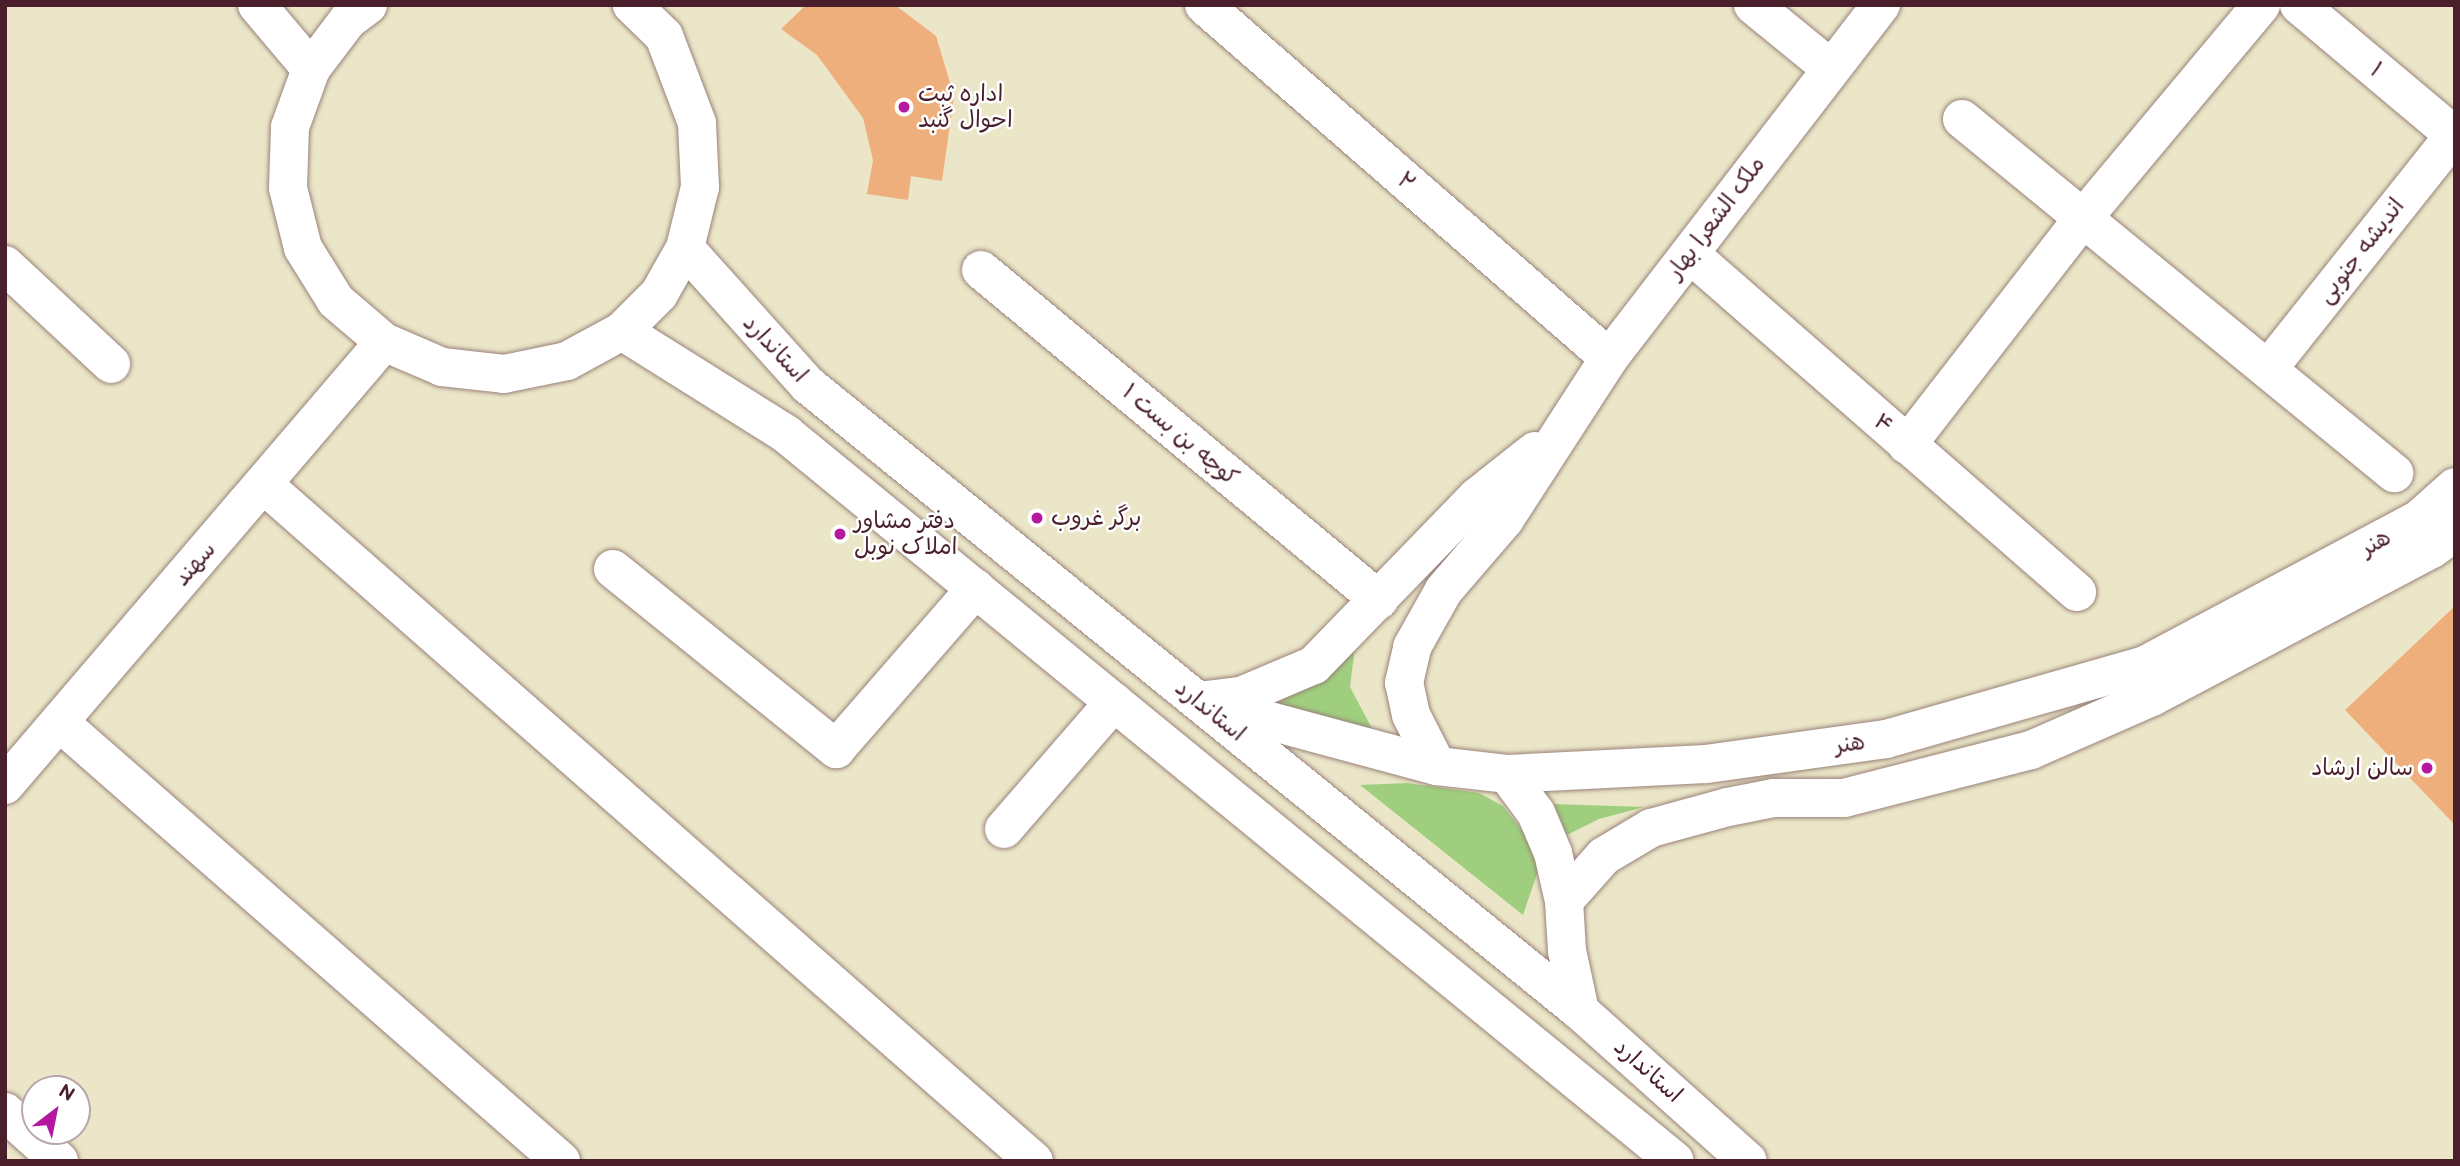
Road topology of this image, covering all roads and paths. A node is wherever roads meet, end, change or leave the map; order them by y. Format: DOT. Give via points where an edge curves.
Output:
graph roads {
  1 [pos="257,5"];
  2 [pos="368,5"];
  3 [pos="632,5"];
  4 [pos="1204,5"];
  5 [pos="1753,5"];
  6 [pos="1881,5"];
  7 [pos="2261,5"];
  8 [pos="2299,5"];
  9 [pos="666,21"];
  10 [pos="1829,67"];
  11 [pos="312,69"];
  12 [pos="1962,118"];
  13 [pos="2454,135"];
  14 [pos="2084,217"];
  15 [pos="685,248"];
  16 [pos="1690,254"];
  17 [pos="5,265"];
  18 [pos="981,270"];
  19 [pos="622,331"];
  20 [pos="384,342"];
  21 [pos="1609,358"];
  22 [pos="111,364"];
  23 [pos="2268,369"];
  24 [pos="1556,435"];
  25 [pos="1907,445"];
  26 [pos="2394,472"];
  27 [pos="263,484"];
  28 [pos="2455,488"];
  29 [pos="2455,532"];
  30 [pos="613,569"];
  31 [pos="976,588"];
  32 [pos="2077,592"];
  33 [pos="1379,600"];
  34 [pos="1196,701"];
  35 [pos="1114,702"];
  36 [pos="59,722"];
  37 [pos="1914,731"];
  38 [pos="1437,766"];
  39 [pos="1507,774"];
  40 [pos="1924,778"];
  41 [pos="5,785"];
  42 [pos="1004,829"];
  43 [pos="1564,901"];
  44 [pos="1580,1010"];
  45 [pos="5,1112"];
  46 [pos="59,1161"];
  47 [pos="561,1161"];
  48 [pos="1034,1161"];
  49 [pos="1675,1161"];
  50 [pos="1748,1161"];
  1 -- 11 [label="street"];
  2 -- 11 [label="street" via="348,20"];
  3 -- 9 [label="street"];
  4 -- 21 [label="street, ۲"];
  5 -- 10 [label="street"];
  6 -- 10 [label="street, ملک الشعرا بهار"];
  7 -- 14 [label="street"];
  8 -- 13 [label="street, ۱"];
  9 -- 15 [label="street" via="696,123 701,187"];
  10 -- 16 [label="street, ملک الشعرا بهار"];
  11 -- 20 [label="street" via="290,127 288,188 303,248 336,301"];
  12 -- 14 [label="street"];
  13 -- 23 [label="street, اندیشه جنوبی"];
  14 -- 23 [label="street"];
  14 -- 25 [label="street"];
  15 -- 19 [label="street" via="659,294"];
  15 -- 34 [label="street, استاندارد" via="808,384"];
  16 -- 21 [label="street, ملک الشعرا بهار"];
  16 -- 25 [label="street, ۴"];
  17 -- 22 [label="street"];
  18 -- 33 [label="street, کوچه بن بست ۱"];
  19 -- 20 [label="street" via="566,361 504,374 442,367"];
  19 -- 31 [label="street" via="786,434"];
  20 -- 27 [label="street, سهند"];
  21 -- 24 [label="street, ملک الشعرا بهار"];
  23 -- 26 [label="street"];
  24 -- 33 [label="street, ملک الشعرا بهار" via="1477,498"];
  24 -- 38 [label="street, ملک الشعرا بهار" via="1505,519 1444,590 1412,647 1404,683 1410,715"];
  25 -- 32 [label="street, ۴"];
  27 -- 36 [label="street, سهند"];
  27 -- 48 [label="street"];
  28 -- 37 [label="street, هنر" via="2418,519 2143,666"];
  29 -- 40 [label="street, هنر" via="2432,549 2152,697 2031,750"];
  30 -- 31 [label="street" via="836,749"];
  31 -- 35 [label="street"];
  33 -- 34 [label="street, ملک الشعرا بهار" via="1314,665 1241,696"];
  34 -- 38 [label="street, هنر"];
  34 -- 44 [label="street, استاندارد"];
  35 -- 42 [label="street"];
  35 -- 49 [label="street"];
  36 -- 41 [label="street, سهند"];
  36 -- 47 [label="street"];
  37 -- 39 [label="street, هنر" via="1706,764"];
  37 -- 40 [label="street"];
  38 -- 39 [label="street, هنر"];
  39 -- 43 [label="street" via="1536,813 1553,853"];
  40 -- 43 [label="street, هنر" via="1844,798 1774,798 1651,828 1604,856"];
  43 -- 44 [label="street" via="1567,951"];
  44 -- 50 [label="street, استاندارد"];
  45 -- 46 [label="street"];
}
